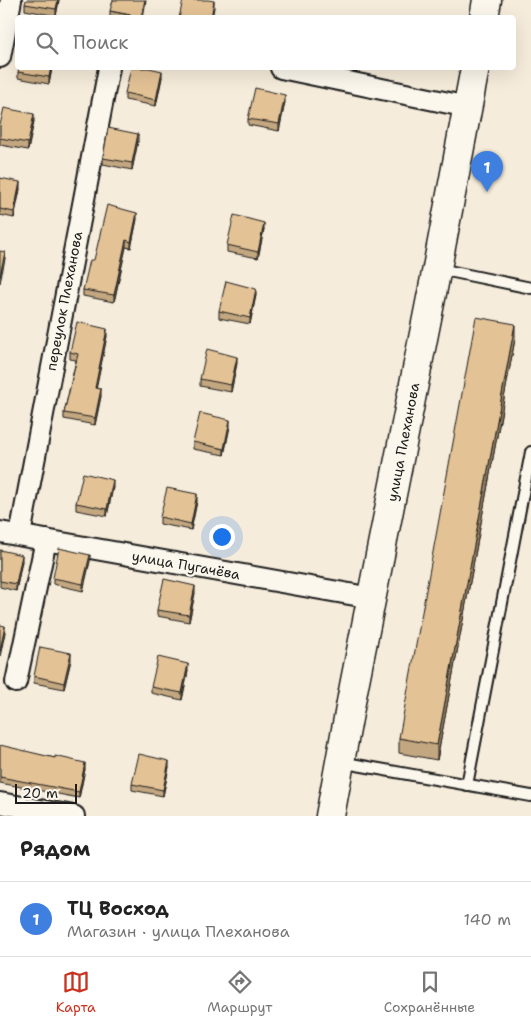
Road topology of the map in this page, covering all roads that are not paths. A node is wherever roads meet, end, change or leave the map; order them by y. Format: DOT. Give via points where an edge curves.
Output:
graph roads {
  1 [pos="11,0"];
  2 [pos="487,0"];
  3 [pos="484,15"];
  4 [pos="0,57"];
  5 [pos="109,70"];
  6 [pos="290,70"];
  7 [pos="475,70"];
  8 [pos="468,108"];
  9 [pos="437,268"];
  10 [pos="531,288"];
  11 [pos="531,452"];
  12 [pos="0,532"];
  13 [pos="20,535"];
  14 [pos="46,540"];
  15 [pos="372,598"];
  16 [pos="16,682"];
  17 [pos="340,762"];
  18 [pos="467,785"];
  19 [pos="531,796"];
  20 [pos="0,803"];
  21 [pos="74,816"];
  22 [pos="330,816"];
  1 -- 4 [label="street"];
  2 -- 3 [label="main road"];
  5 -- 13 [label="street, переулок Плеханова"];
  6 -- 8 [label="street"];
  7 -- 8 [label="main road, улица Плеханова"];
  8 -- 9 [label="main road, улица Плеханова"];
  9 -- 10 [label="lane"];
  9 -- 15 [label="main road, улица Плеханова"];
  11 -- 18 [label="lane"];
  12 -- 13 [label="street, улица Пугачёва"];
  13 -- 14 [label="street, улица Пугачёва"];
  14 -- 15 [label="street, улица Пугачёва"];
  14 -- 16 [label="street"];
  15 -- 17 [label="main road, улица Плеханова"];
  17 -- 18 [label="lane"];
  17 -- 22 [label="main road, улица Плеханова"];
  18 -- 19 [label="lane"];
  20 -- 21 [label="street"];
}
